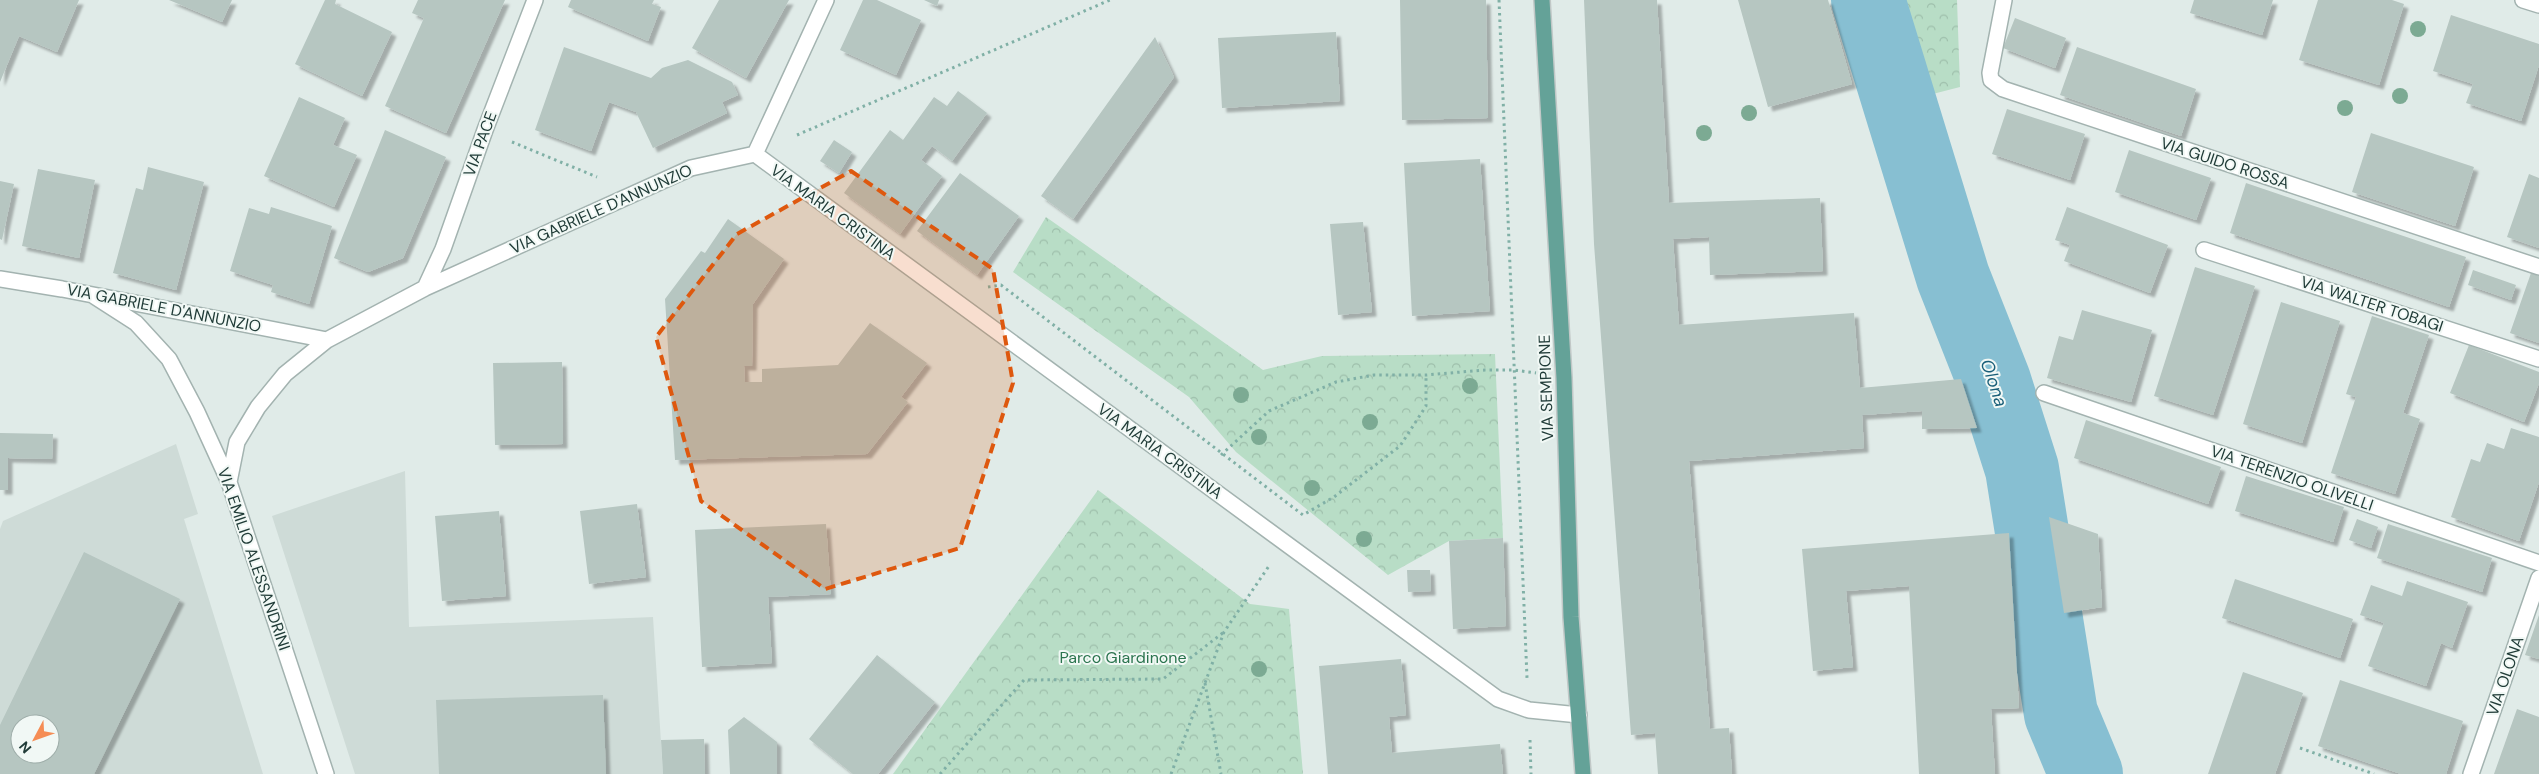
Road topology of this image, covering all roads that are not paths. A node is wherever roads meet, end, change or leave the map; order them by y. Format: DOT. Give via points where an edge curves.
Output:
graph roads {
  1 [pos="535,0"];
  2 [pos="826,0"];
  3 [pos="1542,0"];
  4 [pos="2004,0"];
  5 [pos="2523,0"];
  6 [pos="2539,5"];
  7 [pos="755,154"];
  8 [pos="2204,250"];
  9 [pos="2539,267"];
  10 [pos="0,280"];
  11 [pos="425,288"];
  12 [pos="94,296"];
  13 [pos="327,340"];
  14 [pos="2539,358"];
  15 [pos="2044,393"];
  16 [pos="230,482"];
  17 [pos="2539,563"];
  18 [pos="2539,578"];
  19 [pos="1579,715"];
  20 [pos="326,774"];
  21 [pos="1583,774"];
  22 [pos="2471,774"];
  1 -- 11 [label="street, VIA PACE" via="443,249"];
  2 -- 7 [label="street"];
  3 -- 19 [label="main road, VIA SEMPIONE" via="1564,378 1571,617"];
  4 -- 9 [label="street, VIA GUIDO ROSSA" via="1990,73 1991,80 2003,89"];
  5 -- 6 [label="street"];
  7 -- 11 [label="street, VIA GABRIELE D'ANNUNZIO" via="691,168"];
  7 -- 19 [label="street, VIA MARIA CRISTINA" via="1498,699 1529,710"];
  8 -- 14 [label="street, VIA WALTER TOBAGI"];
  10 -- 12 [label="street, VIA GABRIELE D'ANNUNZIO"];
  11 -- 13 [label="street, VIA GABRIELE D'ANNUNZIO"];
  12 -- 13 [label="street, VIA GABRIELE D'ANNUNZIO"];
  12 -- 16 [label="street, VIA EMILIO ALESSANDRINI" via="136,323 169,359"];
  13 -- 16 [label="street, VIA GABRIELE D'ANNUNZIO" via="285,374 258,407 237,442"];
  15 -- 17 [label="street, VIA TERENZIO OLIVELLI"];
  16 -- 20 [label="street, VIA EMILIO ALESSANDRINI"];
  18 -- 22 [label="street, VIA OLONA"];
  19 -- 21 [label="main road, VIA SEMPIONE"];
}
